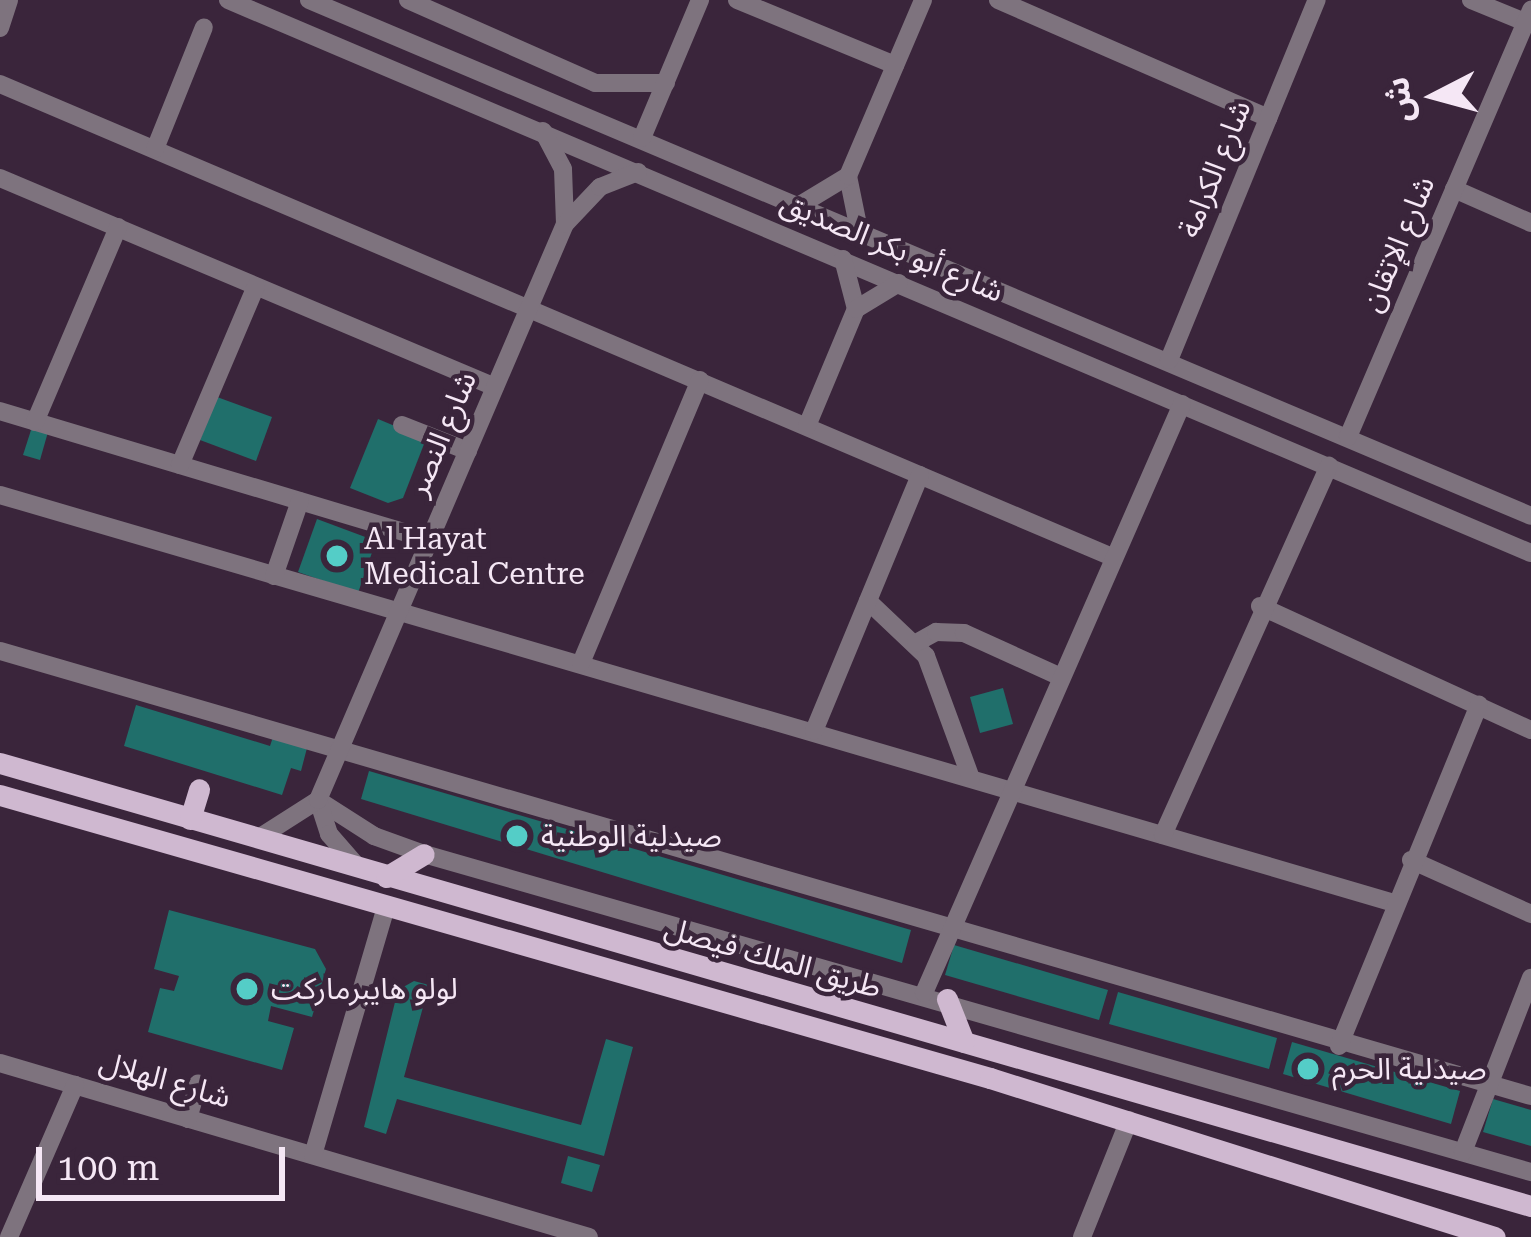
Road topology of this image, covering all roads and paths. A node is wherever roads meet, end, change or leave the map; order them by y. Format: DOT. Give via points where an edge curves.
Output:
graph roads {
  1 [pos="9,0"];
  2 [pos="229,0"];
  3 [pos="309,0"];
  4 [pos="408,0"];
  5 [pos="700,0"];
  6 [pos="737,0"];
  7 [pos="923,0"];
  8 [pos="998,0"];
  9 [pos="1471,0"];
  10 [pos="1313,2"];
  11 [pos="1528,15"];
  12 [pos="204,27"];
  13 [pos="0,28"];
  14 [pos="495,39"];
  15 [pos="895,65"];
  16 [pos="506,81"];
  17 [pos="666,83"];
  18 [pos="0,84"];
  19 [pos="1268,118"];
  20 [pos="543,131"];
  21 [pos="642,138"];
  22 [pos="155,149"];
  23 [pos="638,172"];
  24 [pos="848,176"];
  25 [pos="0,178"];
  26 [pos="1454,189"];
  27 [pos="800,205"];
  28 [pos="1531,223"];
  29 [pos="565,224"];
  30 [pos="118,227"];
  31 [pos="859,230"];
  32 [pos="843,259"];
  33 [pos="899,283"];
  34 [pos="256,286"];
  35 [pos="530,307"];
  36 [pos="856,308"];
  37 [pos="1169,360"];
  38 [pos="700,380"];
  39 [pos="495,387"];
  40 [pos="1182,404"];
  41 [pos="0,411"];
  42 [pos="35,422"];
  43 [pos="402,425"];
  44 [pos="807,426"];
  45 [pos="1348,437"];
  46 [pos="468,451"];
  47 [pos="180,465"];
  48 [pos="1329,466"];
  49 [pos="920,475"];
  50 [pos="0,495"];
  51 [pos="300,501"];
  52 [pos="1531,517"];
  53 [pos="1450,518"];
  54 [pos="1531,529"];
  55 [pos="429,540"];
  56 [pos="1531,553"];
  57 [pos="1110,556"];
  58 [pos="274,576"];
  59 [pos="868,601"];
  60 [pos="1259,606"];
  61 [pos="399,610"];
  62 [pos="916,643"];
  63 [pos="0,651"];
  64 [pos="580,663"];
  65 [pos="1059,676"];
  66 [pos="1479,705"];
  67 [pos="1531,730"];
  68 [pos="814,731"];
  69 [pos="338,752"];
  70 [pos="0,763"];
  71 [pos="971,778"];
  72 [pos="199,789"];
  73 [pos="1010,789"];
  74 [pos="0,795"];
  75 [pos="318,800"];
  76 [pos="190,819"];
  77 [pos="1163,835"];
  78 [pos="257,839"];
  79 [pos="424,854"];
  80 [pos="1411,860"];
  81 [pos="361,869"];
  82 [pos="386,877"];
  83 [pos="1394,903"];
  84 [pos="386,910"];
  85 [pos="1531,914"];
  86 [pos="946,930"];
  87 [pos="1531,978"];
  88 [pos="924,993"];
  89 [pos="947,1000"];
  90 [pos="964,1042"];
  91 [pos="1339,1046"];
  92 [pos="0,1063"];
  93 [pos="1486,1082"];
  94 [pos="198,1083"];
  95 [pos="75,1085"];
  96 [pos="1531,1096"];
  97 [pos="188,1119"];
  98 [pos="1129,1120"];
  99 [pos="1462,1152"];
  100 [pos="313,1155"];
  101 [pos="1410,1170"];
  102 [pos="1531,1172"];
  103 [pos="1531,1206"];
  104 [pos="1427,1228"];
  105 [pos="9,1237"];
  106 [pos="589,1237"];
  107 [pos="1082,1237"];
  108 [pos="1496,1237"];
  1 -- 13 [label="street"];
  2 -- 20 [label="street, شارع أبو بكر الصديق"];
  3 -- 16 [label="street, شارع أبو بكر الصديق"];
  4 -- 14 [label="street"];
  5 -- 17 [label="street"];
  6 -- 15 [label="street"];
  7 -- 15 [label="street"];
  8 -- 19 [label="street"];
  9 -- 11 [label="street"];
  10 -- 19 [label="street, شارع الكرامة"];
  11 -- 26 [label="street, شارع الإتقان"];
  12 -- 22 [label="street"];
  14 -- 16 [label="street"];
  14 -- 17 [label="street" via="609,87"];
  15 -- 24 [label="street"];
  16 -- 21 [label="street, شارع أبو بكر الصديق"];
  17 -- 21 [label="street"];
  18 -- 22 [label="street"];
  19 -- 37 [label="street, شارع الكرامة"];
  20 -- 23 [label="street, شارع أبو بكر الصديق"];
  20 -- 29 [label="street, شارع النصر" via="563,169"];
  21 -- 27 [label="street, شارع أبو بكر الصديق"];
  22 -- 35 [label="street"];
  23 -- 29 [label="street, شارع النصر" via="600,187"];
  23 -- 32 [label="street, شارع أبو بكر الصديق"];
  24 -- 27 [label="street"];
  24 -- 31 [label="street"];
  25 -- 30 [label="street"];
  26 -- 28 [label="street"];
  26 -- 45 [label="street, شارع الإتقان"];
  27 -- 31 [label="street, شارع أبو بكر الصديق"];
  29 -- 35 [label="street, شارع النصر"];
  30 -- 34 [label="street"];
  30 -- 42 [label="street"];
  31 -- 37 [label="street, شارع أبو بكر الصديق"];
  32 -- 33 [label="street, شارع أبو بكر الصديق"];
  32 -- 36 [label="street"];
  33 -- 36 [label="street"];
  33 -- 40 [label="street, شارع أبو بكر الصديق"];
  34 -- 39 [label="street"];
  34 -- 47 [label="street"];
  35 -- 38 [label="street"];
  35 -- 39 [label="street, شارع النصر"];
  36 -- 44 [label="street"];
  37 -- 45 [label="street, شارع أبو بكر الصديق"];
  38 -- 44 [label="street"];
  38 -- 64 [label="street"];
  39 -- 46 [label="street, شارع النصر"];
  40 -- 48 [label="street, شارع أبو بكر الصديق"];
  40 -- 57 [label="street"];
  41 -- 42 [label="street"];
  42 -- 47 [label="street"];
  43 -- 46 [label="street"];
  44 -- 49 [label="street"];
  45 -- 52 [label="street, شارع أبو بكر الصديق"];
  46 -- 55 [label="street, شارع النصر"];
  47 -- 51 [label="street"];
  48 -- 53 [label="street, شارع أبو بكر الصديق"];
  48 -- 60 [label="street"];
  49 -- 57 [label="street"];
  49 -- 59 [label="street"];
  50 -- 58 [label="street"];
  51 -- 55 [label="street"];
  51 -- 58 [label="street"];
  53 -- 54 [label="street" via="1437,505 1442,497"];
  53 -- 56 [label="street, شارع أبو بكر الصديق"];
  55 -- 61 [label="street, شارع النصر"];
  57 -- 65 [label="street"];
  58 -- 61 [label="street"];
  59 -- 62 [label="street"];
  59 -- 68 [label="street"];
  60 -- 66 [label="street"];
  60 -- 77 [label="street"];
  61 -- 64 [label="street"];
  61 -- 69 [label="street, شارع النصر"];
  62 -- 65 [label="street" via="936,632 964,633"];
  62 -- 71 [label="street"];
  63 -- 69 [label="street"];
  64 -- 68 [label="street"];
  65 -- 73 [label="street"];
  66 -- 67 [label="street"];
  66 -- 80 [label="street"];
  68 -- 71 [label="street"];
  69 -- 75 [label="street, شارع النصر"];
  69 -- 86 [label="street"];
  70 -- 76 [label="main road, طريق الملك فيصل"];
  71 -- 73 [label="street"];
  72 -- 76 [label="main road"];
  73 -- 77 [label="street"];
  73 -- 86 [label="street"];
  74 -- 84 [label="main road, طريق الملك فيصل"];
  75 -- 78 [label="street"];
  75 -- 79 [label="street" via="374,836"];
  75 -- 81 [label="street" via="329,834"];
  76 -- 78 [label="main road, طريق الملك فيصل"];
  77 -- 83 [label="street"];
  78 -- 81 [label="main road, طريق الملك فيصل"];
  79 -- 82 [label="main road"];
  79 -- 88 [label="street"];
  80 -- 83 [label="street"];
  80 -- 85 [label="street"];
  81 -- 82 [label="main road, طريق الملك فيصل"];
  82 -- 90 [label="main road, طريق الملك فيصل"];
  83 -- 91 [label="street"];
  84 -- 98 [label="main road, طريق الملك فيصل"];
  84 -- 100 [label="street"];
  86 -- 88 [label="street"];
  86 -- 91 [label="street"];
  87 -- 93 [label="street"];
  88 -- 89 [label="street"];
  89 -- 90 [label="main road"];
  89 -- 99 [label="street"];
  90 -- 101 [label="main road, طريق الملك فيصل"];
  91 -- 93 [label="street"];
  92 -- 95 [label="street, شارع الهلال"];
  93 -- 96 [label="street"];
  93 -- 99 [label="street"];
  94 -- 97 [label="street"];
  95 -- 97 [label="street, شارع الهلال"];
  95 -- 105 [label="street"];
  97 -- 100 [label="street, شارع الهلال"];
  98 -- 101 [label="main road" via="1146,1106 1322,1156"];
  98 -- 104 [label="main road, طريق الملك فيصل"];
  98 -- 107 [label="street"];
  99 -- 102 [label="street"];
  100 -- 106 [label="street, شارع الهلال"];
  101 -- 103 [label="main road, طريق الملك فيصل"];
  104 -- 108 [label="main road, طريق الملك فيصل"];
}
